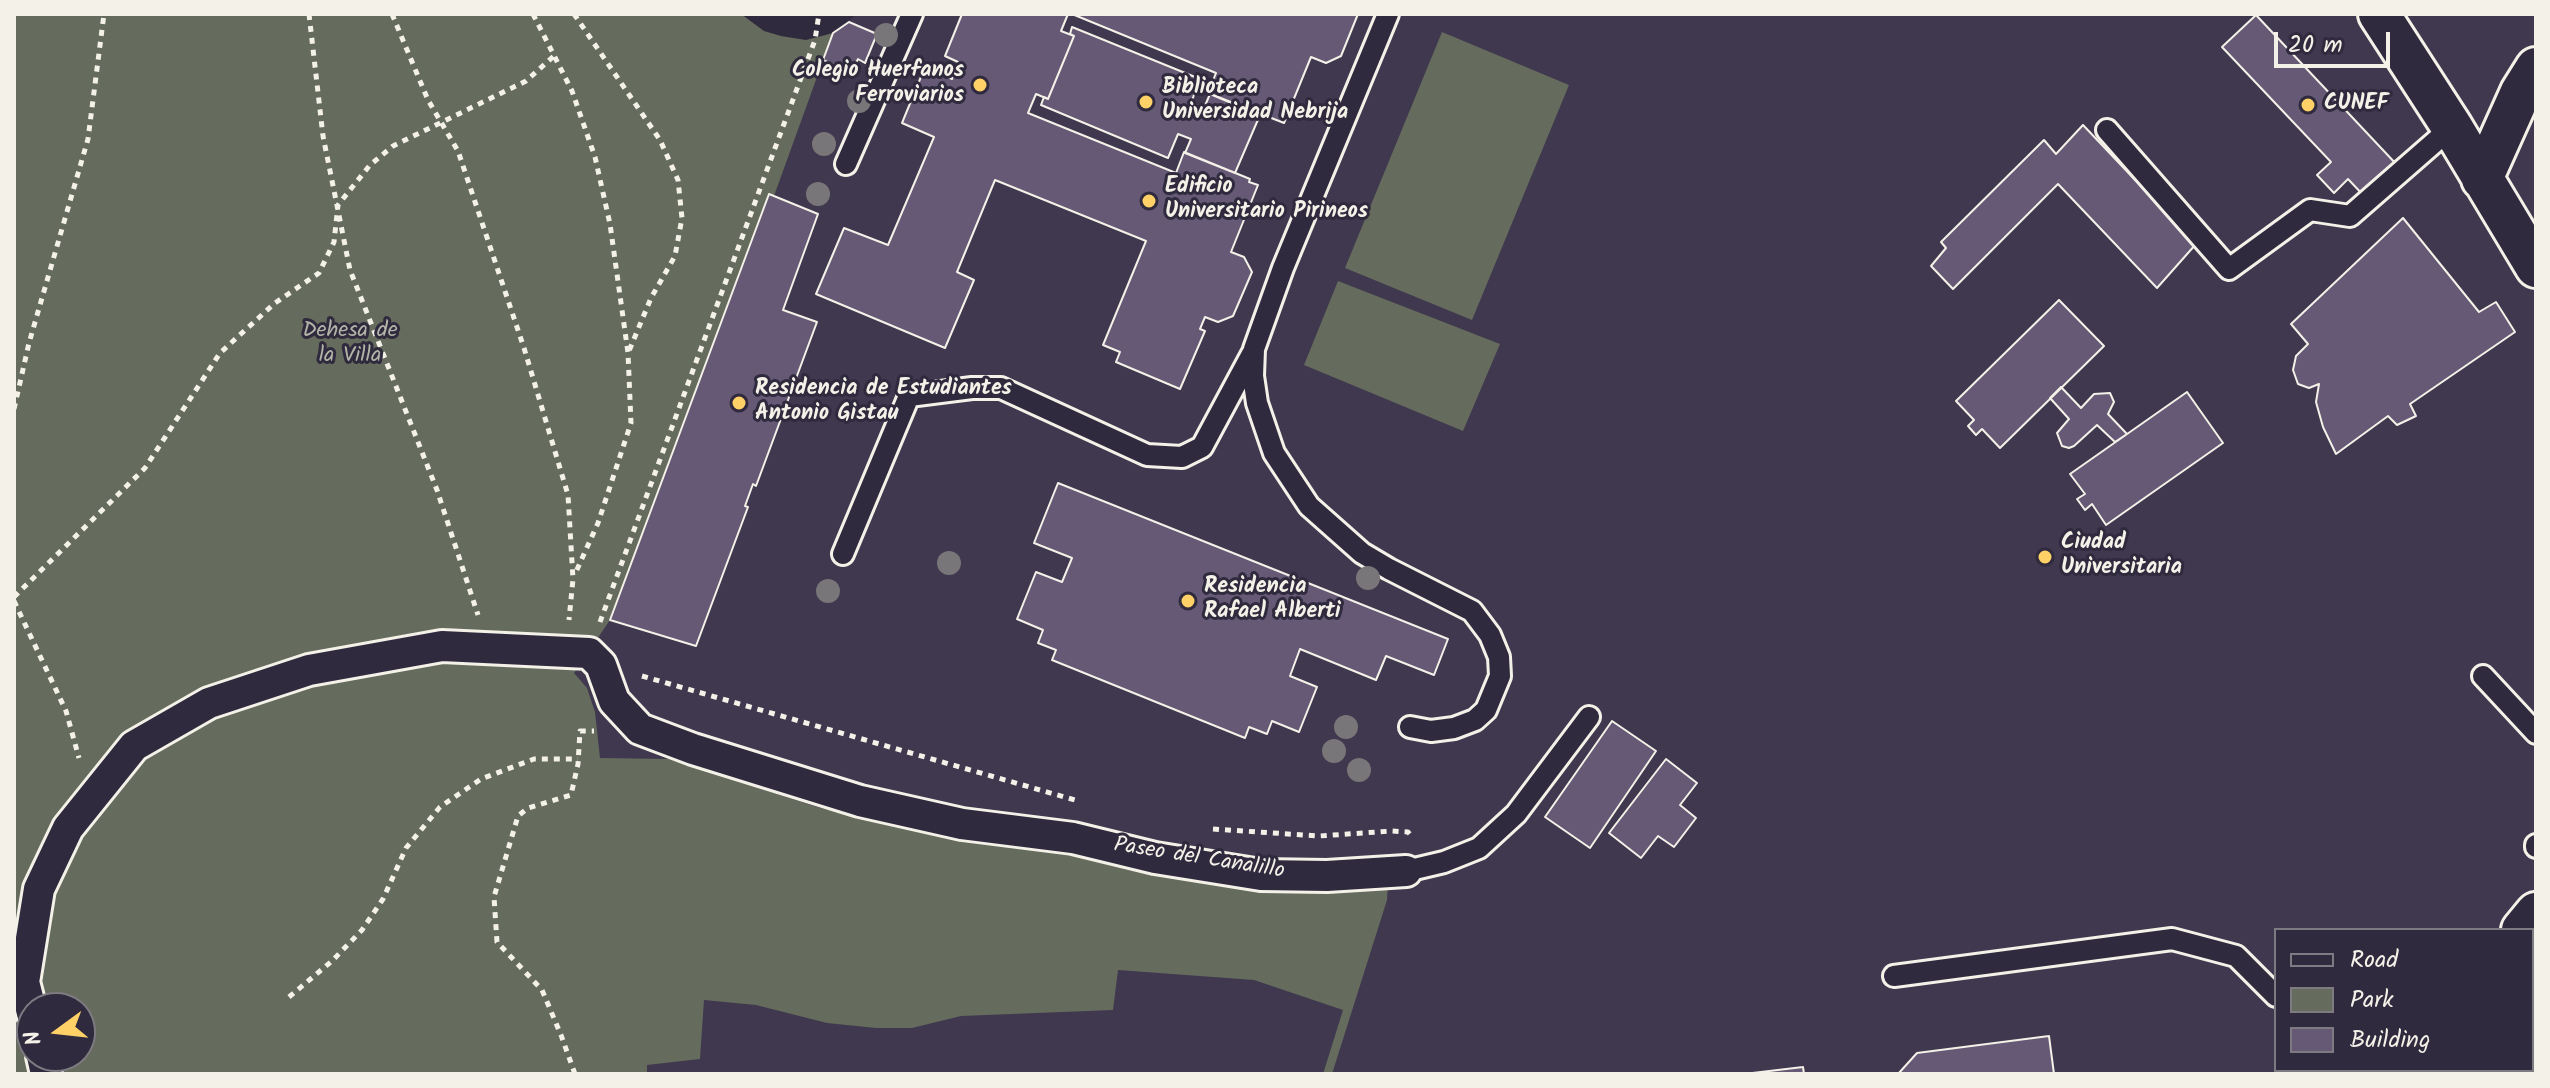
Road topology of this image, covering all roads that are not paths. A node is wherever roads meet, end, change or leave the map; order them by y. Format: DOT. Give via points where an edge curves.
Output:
graph roads {
  1 [pos="912,14"];
  2 [pos="1388,14"];
  3 [pos="2379,14"];
  4 [pos="2536,68"];
  5 [pos="2452,127"];
  6 [pos="2107,130"];
  7 [pos="846,164"];
  8 [pos="2482,179"];
  9 [pos="2536,267"];
  10 [pos="1254,349"];
  11 [pos="843,554"];
  12 [pos="2483,676"];
  13 [pos="1589,717"];
  14 [pos="1410,727"];
  15 [pos="2536,733"];
  16 [pos="1406,871"];
  17 [pos="1894,976"];
  18 [pos="27,992"];
  19 [pos="2274,994"];
  1 -- 7 [label="lane"];
  2 -- 10 [label="lane"];
  3 -- 5 [label="street"];
  4 -- 8 [label="street"];
  5 -- 6 [label="lane" via="2350,216 2310,210 2229,269"];
  5 -- 8 [label="street"];
  8 -- 9 [label="street"];
  10 -- 11 [label="lane" via="1202,447 1182,457 1147,455 1001,388 909,396"];
  10 -- 14 [label="lane" via="1253,376 1263,428 1309,506 1362,553 1472,611 1490,635 1500,676 1486,710 1454,728"];
  12 -- 15 [label="lane"];
  13 -- 16 [label="lane" via="1516,814 1479,848"];
  16 -- 18 [label="street, Paseo del Canalillo" via="1261,875 1073,838 962,824 860,801 640,729 614,701 586,656 442,646 309,670 209,703 134,746 68,828 39,889"];
  17 -- 19 [label="lane" via="2172,939 2236,956"];
}
